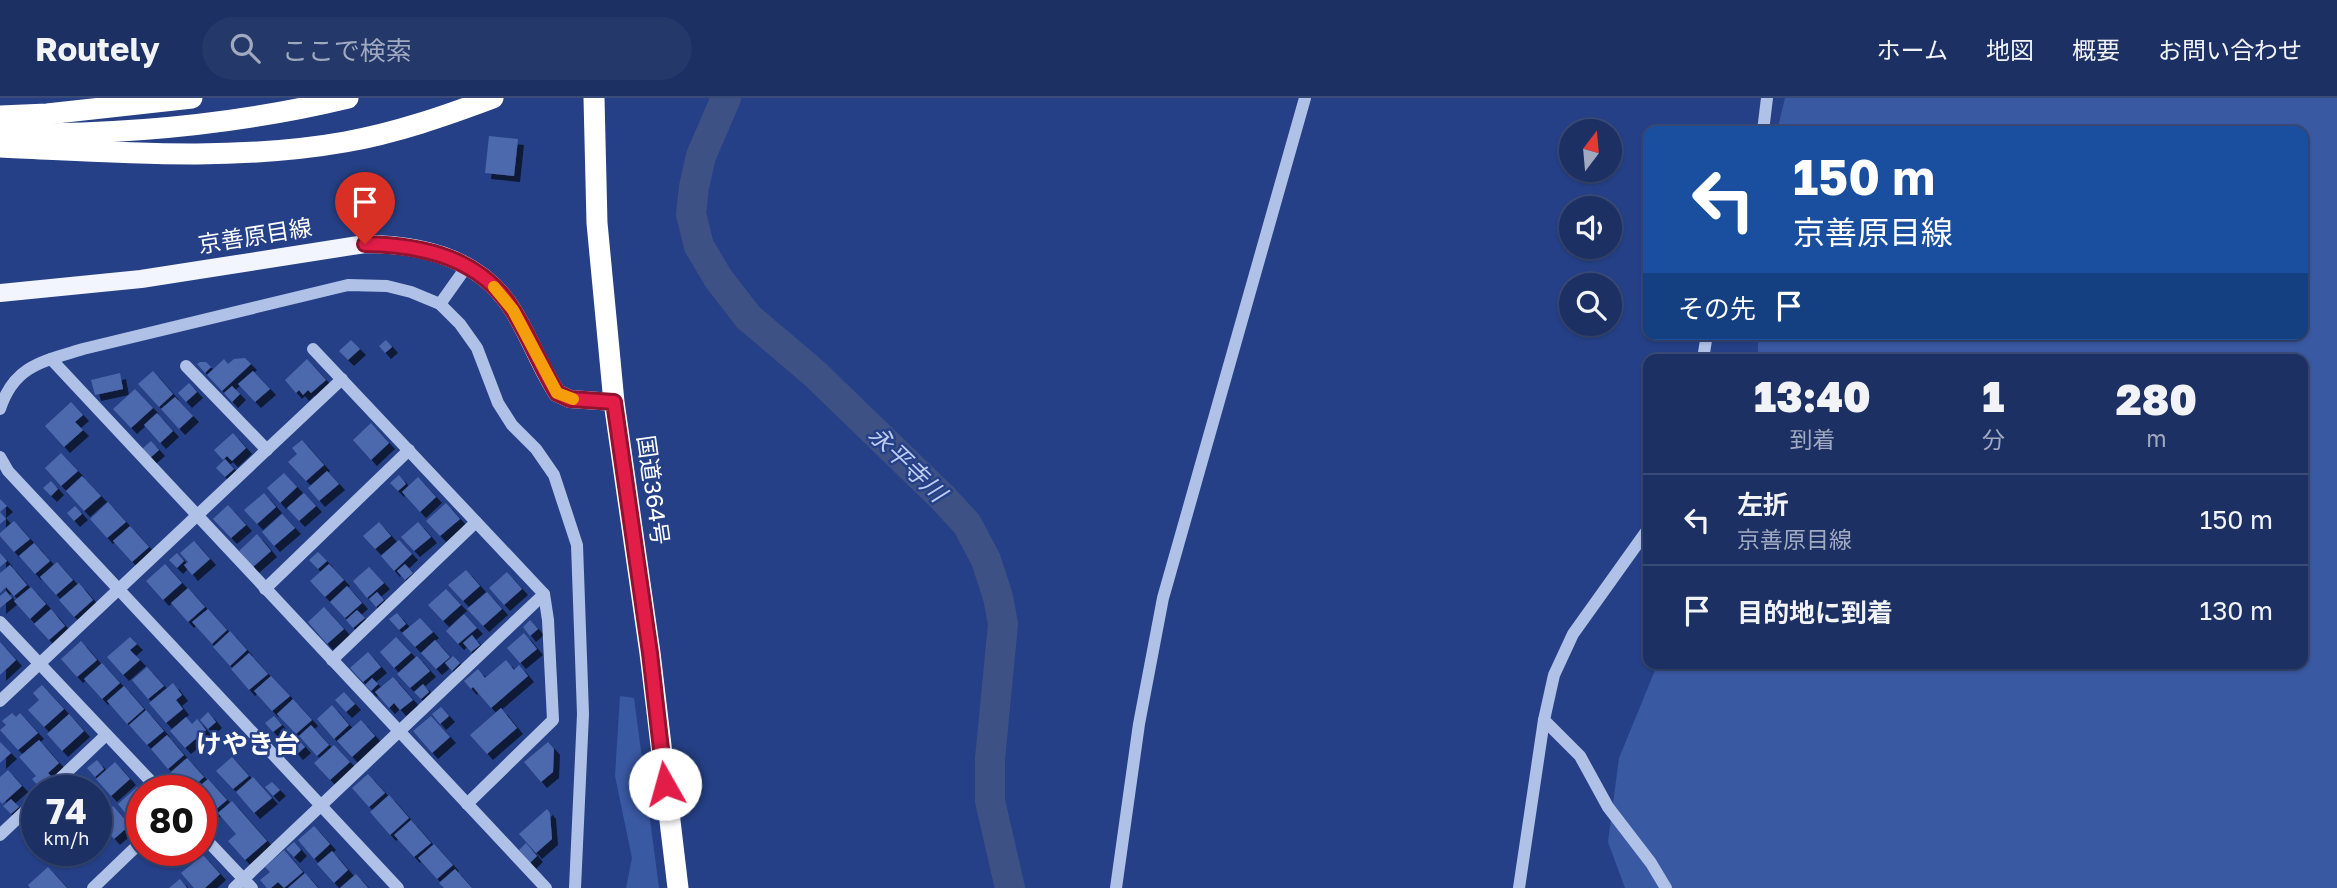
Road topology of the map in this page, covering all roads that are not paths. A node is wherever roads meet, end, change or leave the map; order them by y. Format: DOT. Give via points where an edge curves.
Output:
graph roads {
  1 [pos="192,98"];
  2 [pos="348,98"];
  3 [pos="493,98"];
  4 [pos="594,98"];
  5 [pos="1305,98"];
  6 [pos="1767,98"];
  7 [pos="0,116"];
  8 [pos="1764,126"];
  9 [pos="0,134"];
  10 [pos="0,147"];
  11 [pos="467,266"];
  12 [pos="0,293"];
  13 [pos="440,304"];
  14 [pos="313,349"];
  15 [pos="51,359"];
  16 [pos="186,366"];
  17 [pos="342,379"];
  18 [pos="614,402"];
  19 [pos="0,409"];
  20 [pos="267,450"];
  21 [pos="409,450"];
  22 [pos="0,457"];
  23 [pos="196,516"];
  24 [pos="476,522"];
  25 [pos="1643,536"];
  26 [pos="265,589"];
  27 [pos="117,590"];
  28 [pos="544,594"];
  29 [pos="0,622"];
  30 [pos="332,660"];
  31 [pos="39,665"];
  32 [pos="0,701"];
  33 [pos="1544,720"];
  34 [pos="400,732"];
  35 [pos="106,735"];
  36 [pos="64,775"];
  37 [pos="145,775"];
  38 [pos="467,804"];
  39 [pos="321,807"];
  40 [pos="21,815"];
  41 [pos="0,835"];
  42 [pos="217,851"];
  43 [pos="126,856"];
  44 [pos="248,883"];
  45 [pos="93,888"];
  46 [pos="234,888"];
  47 [pos="398,888"];
  48 [pos="546,888"];
  49 [pos="575,888"];
  50 [pos="678,888"];
  51 [pos="1116,888"];
  52 [pos="1519,888"];
  53 [pos="1667,888"];
  1 -- 7 [label="highway"];
  2 -- 9 [label="highway" via="161,129"];
  3 -- 10 [label="highway" via="386,133 307,148 230,153"];
  4 -- 18 [label="highway, 国道364号" via="597,223"];
  5 -- 51 [label="street" via="1163,598 1139,724"];
  6 -- 8 [label="street"];
  11 -- 12 [label="main road, 京善原目線" via="422,248 365,244 141,279"];
  11 -- 13 [label="street"];
  11 -- 18 [label="main road, 京善原目線" via="495,287 513,310 557,393 570,399"];
  13 -- 15 [label="street" via="387,286 348,285"];
  13 -- 49 [label="street" via="477,348 498,403 512,425 554,475 577,545 583,714"];
  14 -- 17 [label="street"];
  15 -- 19 [label="street" via="26,368 11,383"];
  15 -- 23 [label="street"];
  16 -- 20 [label="street"];
  17 -- 20 [label="street"];
  17 -- 21 [label="street"];
  18 -- 50 [label="highway, 国道364号"];
  20 -- 23 [label="street"];
  21 -- 24 [label="street"];
  21 -- 26 [label="street"];
  22 -- 27 [label="street"];
  23 -- 26 [label="street"];
  23 -- 27 [label="street"];
  24 -- 28 [label="street"];
  24 -- 30 [label="street"];
  25 -- 33 [label="street" via="1573,634 1554,675"];
  26 -- 30 [label="street"];
  27 -- 31 [label="street"];
  27 -- 39 [label="street"];
  28 -- 34 [label="street"];
  28 -- 38 [label="street" via="553,720"];
  29 -- 31 [label="street"];
  30 -- 34 [label="street"];
  31 -- 32 [label="street"];
  31 -- 35 [label="street"];
  33 -- 52 [label="street"];
  33 -- 53 [label="street" via="1580,756 1608,807"];
  34 -- 38 [label="street"];
  34 -- 39 [label="street"];
  35 -- 36 [label="street"];
  35 -- 37 [label="street"];
  38 -- 48 [label="street"];
  39 -- 44 [label="street"];
  39 -- 47 [label="street"];
  40 -- 41 [label="street"];
  42 -- 44 [label="street"];
  43 -- 45 [label="street"];
  44 -- 46 [label="street"];
}
